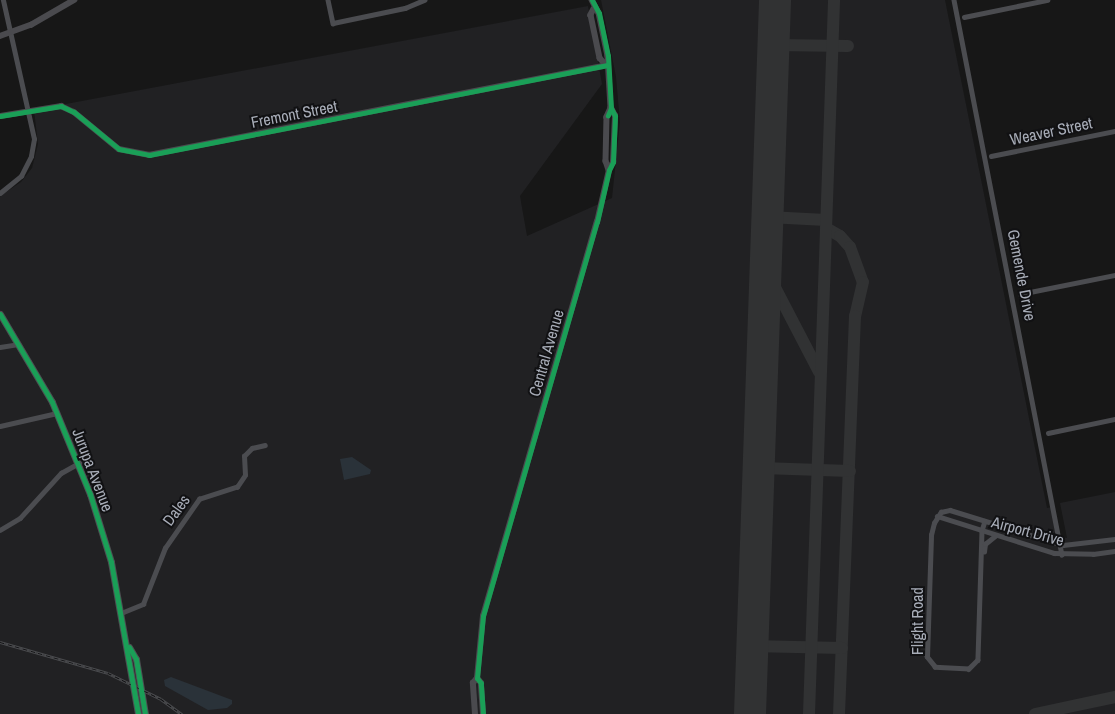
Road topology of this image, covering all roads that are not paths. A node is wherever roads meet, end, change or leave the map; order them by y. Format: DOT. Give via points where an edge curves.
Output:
graph roads {
  1 [pos="3,0"];
  2 [pos="74,0"];
  3 [pos="328,0"];
  4 [pos="424,0"];
  5 [pos="592,0"];
  6 [pos="954,0"];
  7 [pos="1047,0"];
  8 [pos="964,17"];
  9 [pos="11,34"];
  10 [pos="0,36"];
  11 [pos="606,65"];
  12 [pos="28,111"];
  13 [pos="0,116"];
  14 [pos="1115,131"];
  15 [pos="992,156"];
  16 [pos="0,193"];
  17 [pos="1115,275"];
  18 [pos="1020,294"];
  19 [pos="0,314"];
  20 [pos="19,343"];
  21 [pos="0,347"];
  22 [pos="57,413"];
  23 [pos="1115,419"];
  24 [pos="0,426"];
  25 [pos="1048,433"];
  26 [pos="265,446"];
  27 [pos="79,463"];
  28 [pos="937,516"];
  29 [pos="985,521"];
  30 [pos="0,530"];
  31 [pos="982,531"];
  32 [pos="995,536"];
  33 [pos="1115,540"];
  34 [pos="1063,545"];
  35 [pos="1115,550"];
  36 [pos="1062,555"];
  37 [pos="982,568"];
  38 [pos="121,612"];
  39 [pos="129,648"];
  40 [pos="477,678"];
  41 [pos="138,714"];
  42 [pos="145,714"];
  43 [pos="475,714"];
  44 [pos="483,714"];
  1 -- 9 [label="street"];
  2 -- 9 [label="main road"];
  3 -- 4 [label="street" via="333,23 405,8"];
  5 -- 11 [label="main road, Central Avenue" via="594,9 599,13 608,56"];
  6 -- 34 [label="street, Gemende Drive"];
  7 -- 8 [label="street"];
  9 -- 10 [label="main road"];
  9 -- 12 [label="street"];
  11 -- 12 [label="main road, Fremont Street" via="149,155 119,149 74,112 60,106"];
  11 -- 40 [label="main road, Central Avenue" via="611,108 607,117 608,170 597,222 488,596 478,650"];
  12 -- 13 [label="main road, Fremont Street"];
  12 -- 16 [label="street" via="34,133 31,156 21,176"];
  14 -- 15 [label="street, Weaver Street"];
  17 -- 18 [label="street"];
  19 -- 20 [label="main road, Jurupa Avenue"];
  20 -- 21 [label="street"];
  20 -- 22 [label="main road, Jurupa Avenue"];
  22 -- 24 [label="street"];
  22 -- 27 [label="main road, Jurupa Avenue"];
  23 -- 25 [label="street"];
  26 -- 38 [label="street, Dales" via="252,448 244,456 245,475 237,487 199,499 165,548 143,604"];
  27 -- 30 [label="street" via="61,474 20,518"];
  27 -- 38 [label="main road, Jurupa Avenue" via="101,528"];
  28 -- 29 [label="street, Airport Drive" via="945,510"];
  28 -- 31 [label="street, Airport Drive"];
  28 -- 37 [label="street, Flight Road" via="932,529 930,583 928,657 932,665 969,669 977,663"];
  29 -- 31 [label="street, Flight Road"];
  29 -- 34 [label="street, Airport Drive"];
  31 -- 32 [label="street, Airport Drive"];
  31 -- 37 [label="street, Flight Road"];
  32 -- 36 [label="street, Airport Drive"];
  32 -- 37 [label="street" via="985,544"];
  33 -- 34 [label="street, Airport Drive"];
  34 -- 36 [label="street, Gemende Drive"];
  35 -- 36 [label="street, Airport Drive"];
  38 -- 39 [label="main road, Jurupa Avenue"];
  39 -- 41 [label="main road, Jurupa Avenue" via="127,661"];
  39 -- 42 [label="main road, Jurupa Avenue" via="136,659"];
  40 -- 43 [label="main road, Central Avenue" via="473,682"];
  40 -- 44 [label="main road, Central Avenue" via="481,683"];
}
